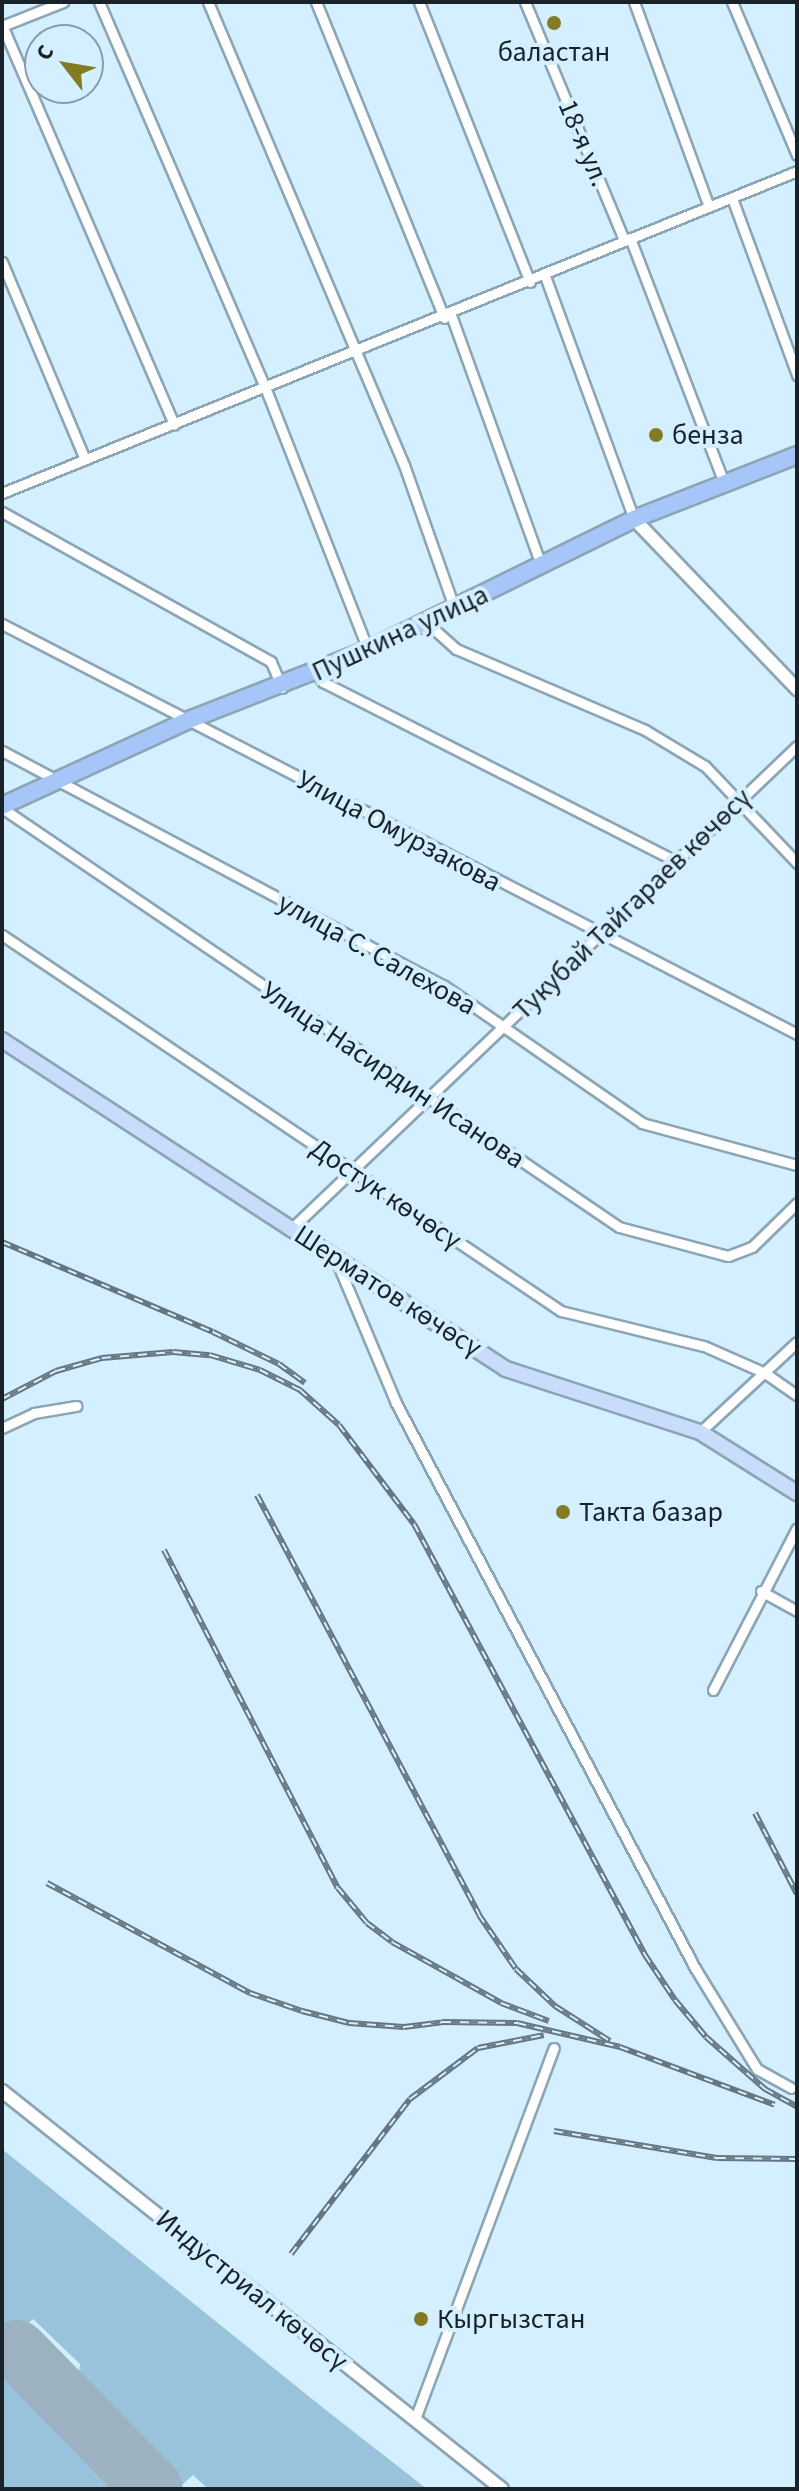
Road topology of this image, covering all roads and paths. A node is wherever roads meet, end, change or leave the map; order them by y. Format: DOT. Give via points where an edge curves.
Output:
graph roads {
  1 [pos="63,2"];
  2 [pos="99,2"];
  3 [pos="208,2"];
  4 [pos="316,2"];
  5 [pos="419,2"];
  6 [pos="525,2"];
  7 [pos="634,2"];
  8 [pos="732,2"];
  9 [pos="2,26"];
  10 [pos="797,155"];
  11 [pos="797,171"];
  12 [pos="732,198"];
  13 [pos="709,207"];
  14 [pos="627,239"];
  15 [pos="2,262"];
  16 [pos="545,276"];
  17 [pos="530,282"];
  18 [pos="447,317"];
  19 [pos="354,352"];
  20 [pos="797,375"];
  21 [pos="265,387"];
  22 [pos="174,425"];
  23 [pos="797,455"];
  24 [pos="85,459"];
  25 [pos="724,483"];
  26 [pos="2,493"];
  27 [pos="2,512"];
  28 [pos="634,519"];
  29 [pos="543,569"];
  30 [pos="454,607"];
  31 [pos="425,621"];
  32 [pos="2,624"];
  33 [pos="368,650"];
  34 [pos="315,671"];
  35 [pos="282,688"];
  36 [pos="797,689"];
  37 [pos="189,720"];
  38 [pos="797,746"];
  39 [pos="2,751"];
  40 [pos="57,780"];
  41 [pos="738,800"];
  42 [pos="2,807"];
  43 [pos="676,861"];
  44 [pos="797,863"];
  45 [pos="2,935"];
  46 [pos="597,936"];
  47 [pos="504,1028"];
  48 [pos="797,1034"];
  49 [pos="2,1040"];
  50 [pos="428,1099"];
  51 [pos="797,1165"];
  52 [pos="352,1171"];
  53 [pos="797,1203"];
  54 [pos="292,1228"];
  55 [pos="334,1257"];
  56 [pos="797,1342"];
  57 [pos="765,1373"];
  58 [pos="797,1395"];
  59 [pos="76,1406"];
  60 [pos="2,1428"];
  61 [pos="700,1432"];
  62 [pos="797,1493"];
  63 [pos="797,1528"];
  64 [pos="761,1591"];
  65 [pos="797,1611"];
  66 [pos="713,1690"];
  67 [pos="554,2048"];
  68 [pos="791,2088"];
  69 [pos="2,2091"];
  70 [pos="415,2419"];
  71 [pos="502,2489"];
  1 -- 9 [label="street"];
  2 -- 21 [label="street"];
  3 -- 19 [label="street"];
  4 -- 18 [label="street"];
  5 -- 17 [label="street"];
  6 -- 14 [label="street, 18-я ул."];
  7 -- 13 [label="street"];
  8 -- 10 [label="street"];
  9 -- 22 [label="street"];
  11 -- 12 [label="street"];
  12 -- 13 [label="street"];
  12 -- 20 [label="street"];
  13 -- 14 [label="street"];
  14 -- 16 [label="street"];
  14 -- 25 [label="street, 18-я ул."];
  15 -- 24 [label="street"];
  16 -- 17 [label="street"];
  16 -- 28 [label="street"];
  17 -- 18 [label="street"];
  18 -- 19 [label="street"];
  18 -- 29 [label="street"];
  19 -- 21 [label="street"];
  19 -- 30 [label="street" via="404,465"];
  21 -- 22 [label="street"];
  21 -- 33 [label="street"];
  22 -- 24 [label="street"];
  23 -- 25 [label="highway, Пушкина улица"];
  24 -- 26 [label="street"];
  25 -- 28 [label="highway, Пушкина улица"];
  27 -- 35 [label="street" via="271,662"];
  28 -- 29 [label="highway, Пушкина улица"];
  28 -- 36 [label="main road"];
  29 -- 30 [label="highway, Пушкина улица"];
  30 -- 31 [label="highway, Пушкина улица"];
  31 -- 33 [label="highway, Пушкина улица"];
  31 -- 41 [label="street" via="456,649 645,730 705,766"];
  32 -- 37 [label="street, Улица Омурзакова"];
  33 -- 34 [label="highway, Пушкина улица"];
  34 -- 35 [label="highway, Пушкина улица"];
  34 -- 43 [label="street" via="323,682"];
  35 -- 37 [label="highway, Пушкина улица"];
  37 -- 40 [label="highway, Пушкина улица"];
  37 -- 46 [label="street, Улица Омурзакова"];
  38 -- 41 [label="street, Тукубай Тайгараев көчөсү"];
  39 -- 40 [label="street, улица С. Салехова"];
  40 -- 42 [label="highway, Пушкина улица"];
  40 -- 47 [label="street, улица С. Салехова" via="443,985"];
  41 -- 43 [label="street, Тукубай Тайгараев көчөсү"];
  41 -- 44 [label="street"];
  42 -- 50 [label="street, Улица Насирдин Исанова"];
  43 -- 46 [label="street, Тукубай Тайгараев көчөсү"];
  45 -- 52 [label="street, Достук көчөсү"];
  46 -- 47 [label="street, Тукубай Тайгараев көчөсү"];
  46 -- 48 [label="street, Улица Омурзакова"];
  47 -- 50 [label="street, Тукубай Тайгараев көчөсү"];
  47 -- 51 [label="street, улица С. Салехова" via="642,1123"];
  49 -- 54 [label="main road, Шерматов көчөсү"];
  50 -- 52 [label="street, Тукубай Тайгараев көчөсү"];
  50 -- 53 [label="street, Улица Насирдин Исанова" via="619,1227 728,1256 752,1247"];
  52 -- 54 [label="street, Тукубай Тайгараев көчөсү"];
  52 -- 57 [label="street, Достук көчөсү" via="561,1311 704,1346"];
  54 -- 55 [label="main road, Шерматов көчөсү"];
  55 -- 61 [label="main road, Шерматов көчөсү" via="506,1369"];
  55 -- 68 [label="street" via="396,1403 695,1968 757,2069"];
  56 -- 57 [label="street"];
  57 -- 58 [label="street, Достук көчөсү"];
  57 -- 61 [label="street"];
  59 -- 60 [label="street" via="34,1413"];
  61 -- 62 [label="main road, Шерматов көчөсү"];
  63 -- 64 [label="street"];
  64 -- 65 [label="street"];
  64 -- 66 [label="street"];
  67 -- 70 [label="street"];
  69 -- 70 [label="main road, Индустриал көчөсү"];
  70 -- 71 [label="main road, Индустриал көчөсү"];
}
